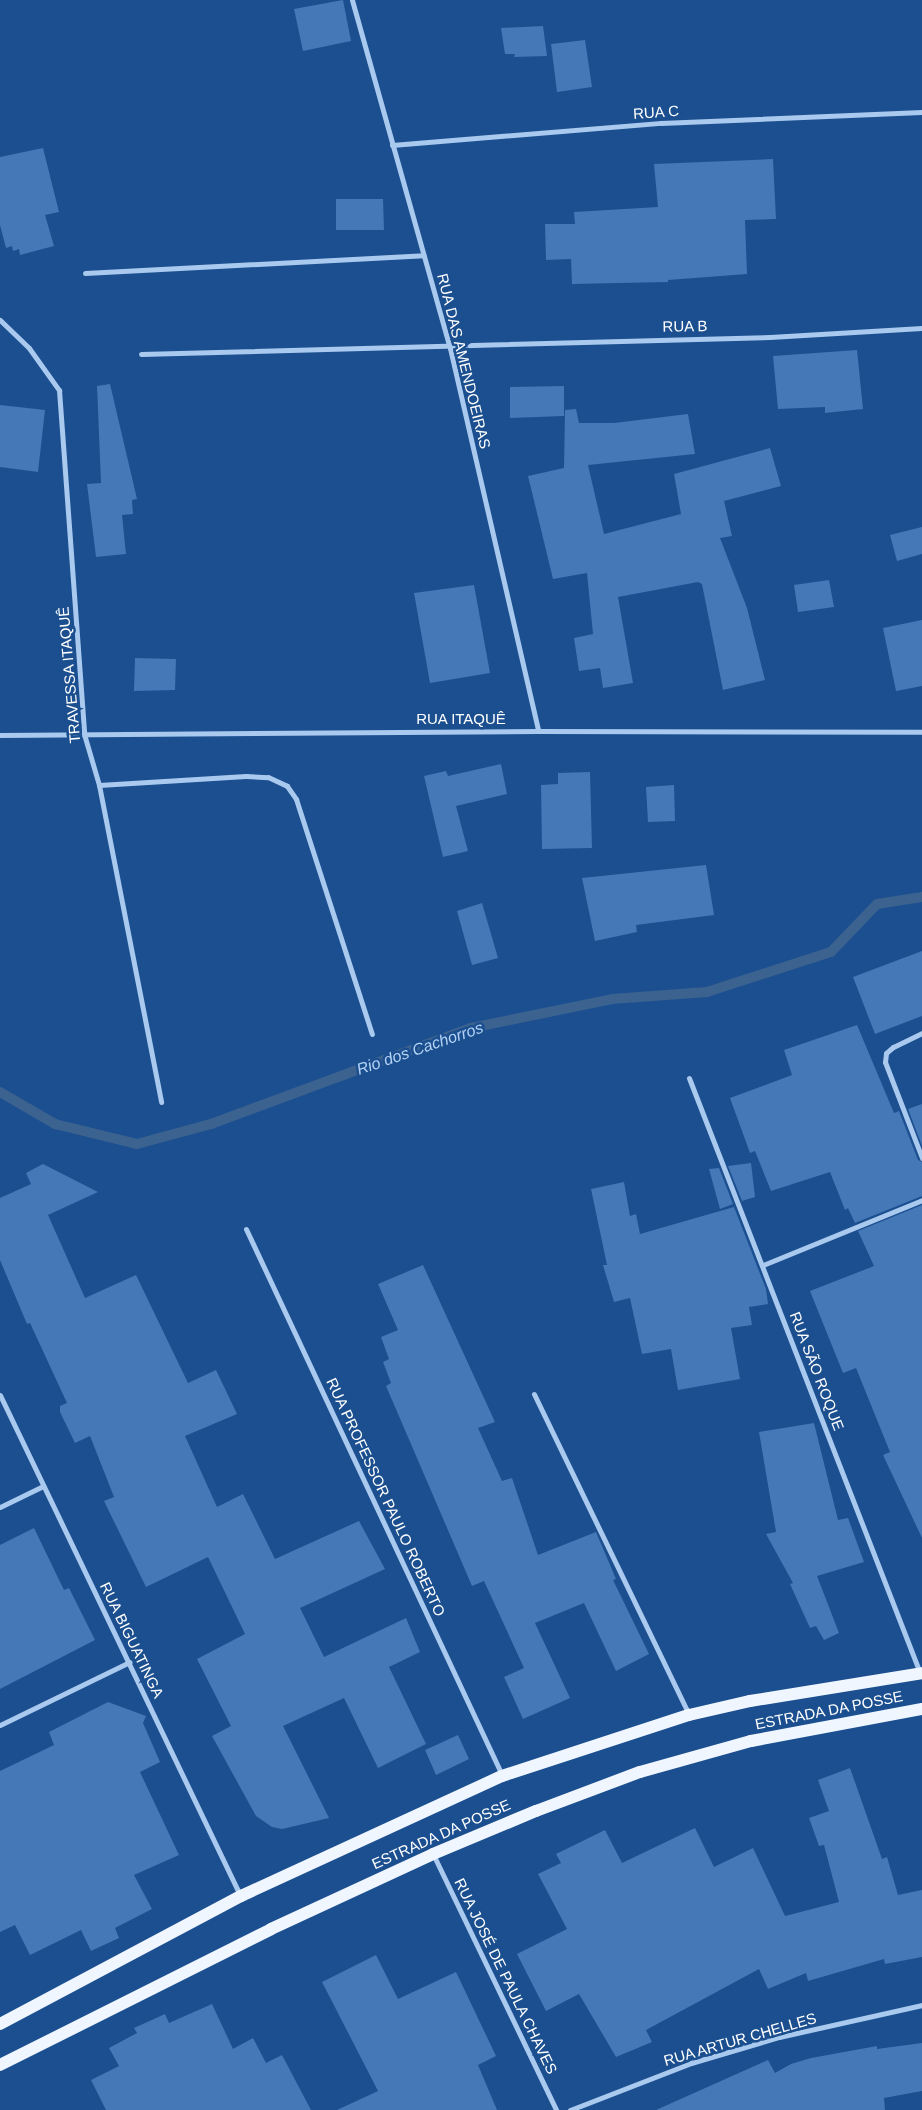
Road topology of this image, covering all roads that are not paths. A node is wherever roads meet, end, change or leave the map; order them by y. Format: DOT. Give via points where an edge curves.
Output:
graph roads {
  1 [pos="352,0"];
  2 [pos="922,112"];
  3 [pos="392,145"];
  4 [pos="424,255"];
  5 [pos="85,273"];
  6 [pos="0,320"];
  7 [pos="922,328"];
  8 [pos="449,344"];
  9 [pos="141,354"];
  10 [pos="538,731"];
  11 [pos="922,732"];
  12 [pos="84,734"];
  13 [pos="0,736"];
  14 [pos="99,786"];
  15 [pos="922,1033"];
  16 [pos="372,1034"];
  17 [pos="689,1078"];
  18 [pos="161,1102"];
  19 [pos="922,1158"];
  20 [pos="922,1200"];
  21 [pos="246,1229"];
  22 [pos="763,1265"];
  23 [pos="534,1394"];
  24 [pos="0,1395"];
  25 [pos="42,1486"];
  26 [pos="0,1507"];
  27 [pos="130,1662"];
  28 [pos="921,1673"];
  29 [pos="922,1709"];
  30 [pos="689,1715"];
  31 [pos="0,1724"];
  32 [pos="502,1776"];
  33 [pos="433,1854"];
  34 [pos="240,1896"];
  35 [pos="922,2005"];
  36 [pos="0,2024"];
  37 [pos="0,2065"];
  38 [pos="556,2110"];
  39 [pos="570,2110"];
  1 -- 3 [label="street, RUA DAS AMENDOEIRAS"];
  2 -- 3 [label="street, RUA C" via="661,123"];
  3 -- 4 [label="street, RUA DAS AMENDOEIRAS"];
  4 -- 5 [label="street"];
  4 -- 8 [label="street, RUA DAS AMENDOEIRAS"];
  6 -- 12 [label="street, TRAVESSA ITAQUÊ" via="29,348 60,390"];
  7 -- 8 [label="street, RUA B" via="770,337"];
  8 -- 9 [label="street, RUA B"];
  8 -- 10 [label="street, RUA DAS AMENDOEIRAS"];
  10 -- 11 [label="street, RUA ITAQUÊ"];
  10 -- 12 [label="street, RUA ITAQUÊ"];
  12 -- 13 [label="street, RUA ITAQUÊ"];
  12 -- 14 [label="street, TRAVESSA ITAQUÊ"];
  14 -- 16 [label="street" via="246,776 268,777 287,786 296,798"];
  14 -- 18 [label="street, TRAVESSA ITAQUÊ"];
  15 -- 19 [label="street" via="893,1047 886,1053 885,1062"];
  17 -- 22 [label="street, RUA SÃO ROQUE"];
  20 -- 22 [label="street"];
  21 -- 32 [label="street, RUA PROFESSOR PAULO ROBERTO"];
  22 -- 28 [label="street, RUA SÃO ROQUE"];
  23 -- 30 [label="street"];
  24 -- 25 [label="street, RUA BIGUATINGA"];
  25 -- 26 [label="street"];
  25 -- 27 [label="street, RUA BIGUATINGA"];
  27 -- 31 [label="street"];
  27 -- 34 [label="street, RUA BIGUATINGA"];
  28 -- 30 [label="main road, ESTRADA DA POSSE" via="750,1701"];
  29 -- 33 [label="main road, ESTRADA DA POSSE" via="751,1741 640,1772"];
  30 -- 32 [label="main road, ESTRADA DA POSSE"];
  32 -- 34 [label="main road, ESTRADA DA POSSE"];
  33 -- 37 [label="main road, ESTRADA DA POSSE" via="271,1929"];
  33 -- 38 [label="street, RUA JOSÉ DE PAULA CHAVES"];
  34 -- 36 [label="main road, ESTRADA DA POSSE"];
  35 -- 39 [label="street, RUA ARTUR CHELLES" via="780,2037 691,2063"];
}
